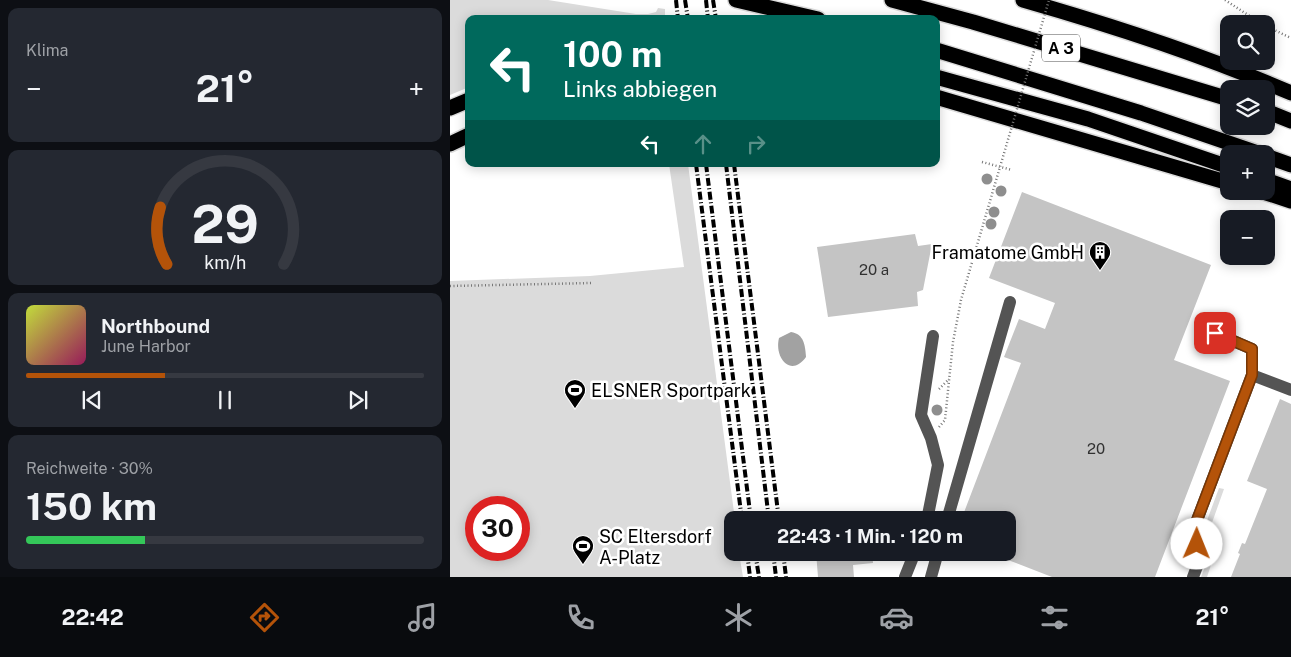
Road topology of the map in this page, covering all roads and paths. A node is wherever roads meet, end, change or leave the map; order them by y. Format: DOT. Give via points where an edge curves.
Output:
graph roads {
  1 [pos="736,0"];
  2 [pos="892,0"];
  3 [pos="1023,0"];
  4 [pos="1049,0"];
  5 [pos="1225,0"];
  6 [pos="801,15"];
  7 [pos="1248,15"];
  8 [pos="1275,30"];
  9 [pos="1291,38"];
  10 [pos="940,51"];
  11 [pos="940,78"];
  12 [pos="1291,93"];
  13 [pos="1220,96"];
  14 [pos="940,98"];
  15 [pos="465,102"];
  16 [pos="450,108"];
  17 [pos="1275,115"];
  18 [pos="1291,121"];
  19 [pos="465,137"];
  20 [pos="450,144"];
  21 [pos="1235,145"];
  22 [pos="1275,159"];
  23 [pos="982,162"];
  24 [pos="1220,164"];
  25 [pos="1291,164"];
  26 [pos="1001,166"];
  27 [pos="1012,170"];
  28 [pos="1220,180"];
  29 [pos="1275,183"];
  30 [pos="1291,189"];
  31 [pos="1275,196"];
  32 [pos="1291,201"];
  33 [pos="592,283"];
  34 [pos="450,286"];
  35 [pos="1010,302"];
  36 [pos="1215,333"];
  37 [pos="932,336"];
  38 [pos="1252,375"];
  39 [pos="1291,390"];
  40 [pos="945,420"];
  41 [pos="929,511"];
  42 [pos="950,511"];
  43 [pos="911,561"];
  44 [pos="935,561"];
  45 [pos="905,577"];
  46 [pos="931,577"];
  47 [pos="1194,577"];
  1 -- 6 [label="highway"];
  2 -- 13 [label="highway, A 3"];
  3 -- 12 [label="highway" via="1184,50"];
  4 -- 26 [label="path, bridge"];
  5 -- 7 [label="path"];
  8 -- 9 [label="path"];
  10 -- 21 [label="highway, A 3"];
  11 -- 24 [label="highway" via="1088,119"];
  14 -- 28 [label="highway"];
  15 -- 16 [label="highway"];
  17 -- 18 [label="highway"];
  19 -- 20 [label="highway"];
  22 -- 25 [label="highway"];
  23 -- 26 [label="path"];
  26 -- 27 [label="path"];
  26 -- 40 [label="path" via="961,300"];
  29 -- 30 [label="highway"];
  31 -- 32 [label="highway"];
  33 -- 34 [label="path"];
  35 -- 42 [label="street"];
  36 -- 38 [label="street" via="1252,349"];
  37 -- 41 [label="street" via="922,415 938,465"];
  38 -- 39 [label="street"];
  38 -- 47 [label="street" via="1194,528 1199,561"];
  43 -- 45 [label="street"];
  44 -- 46 [label="street"];
}
